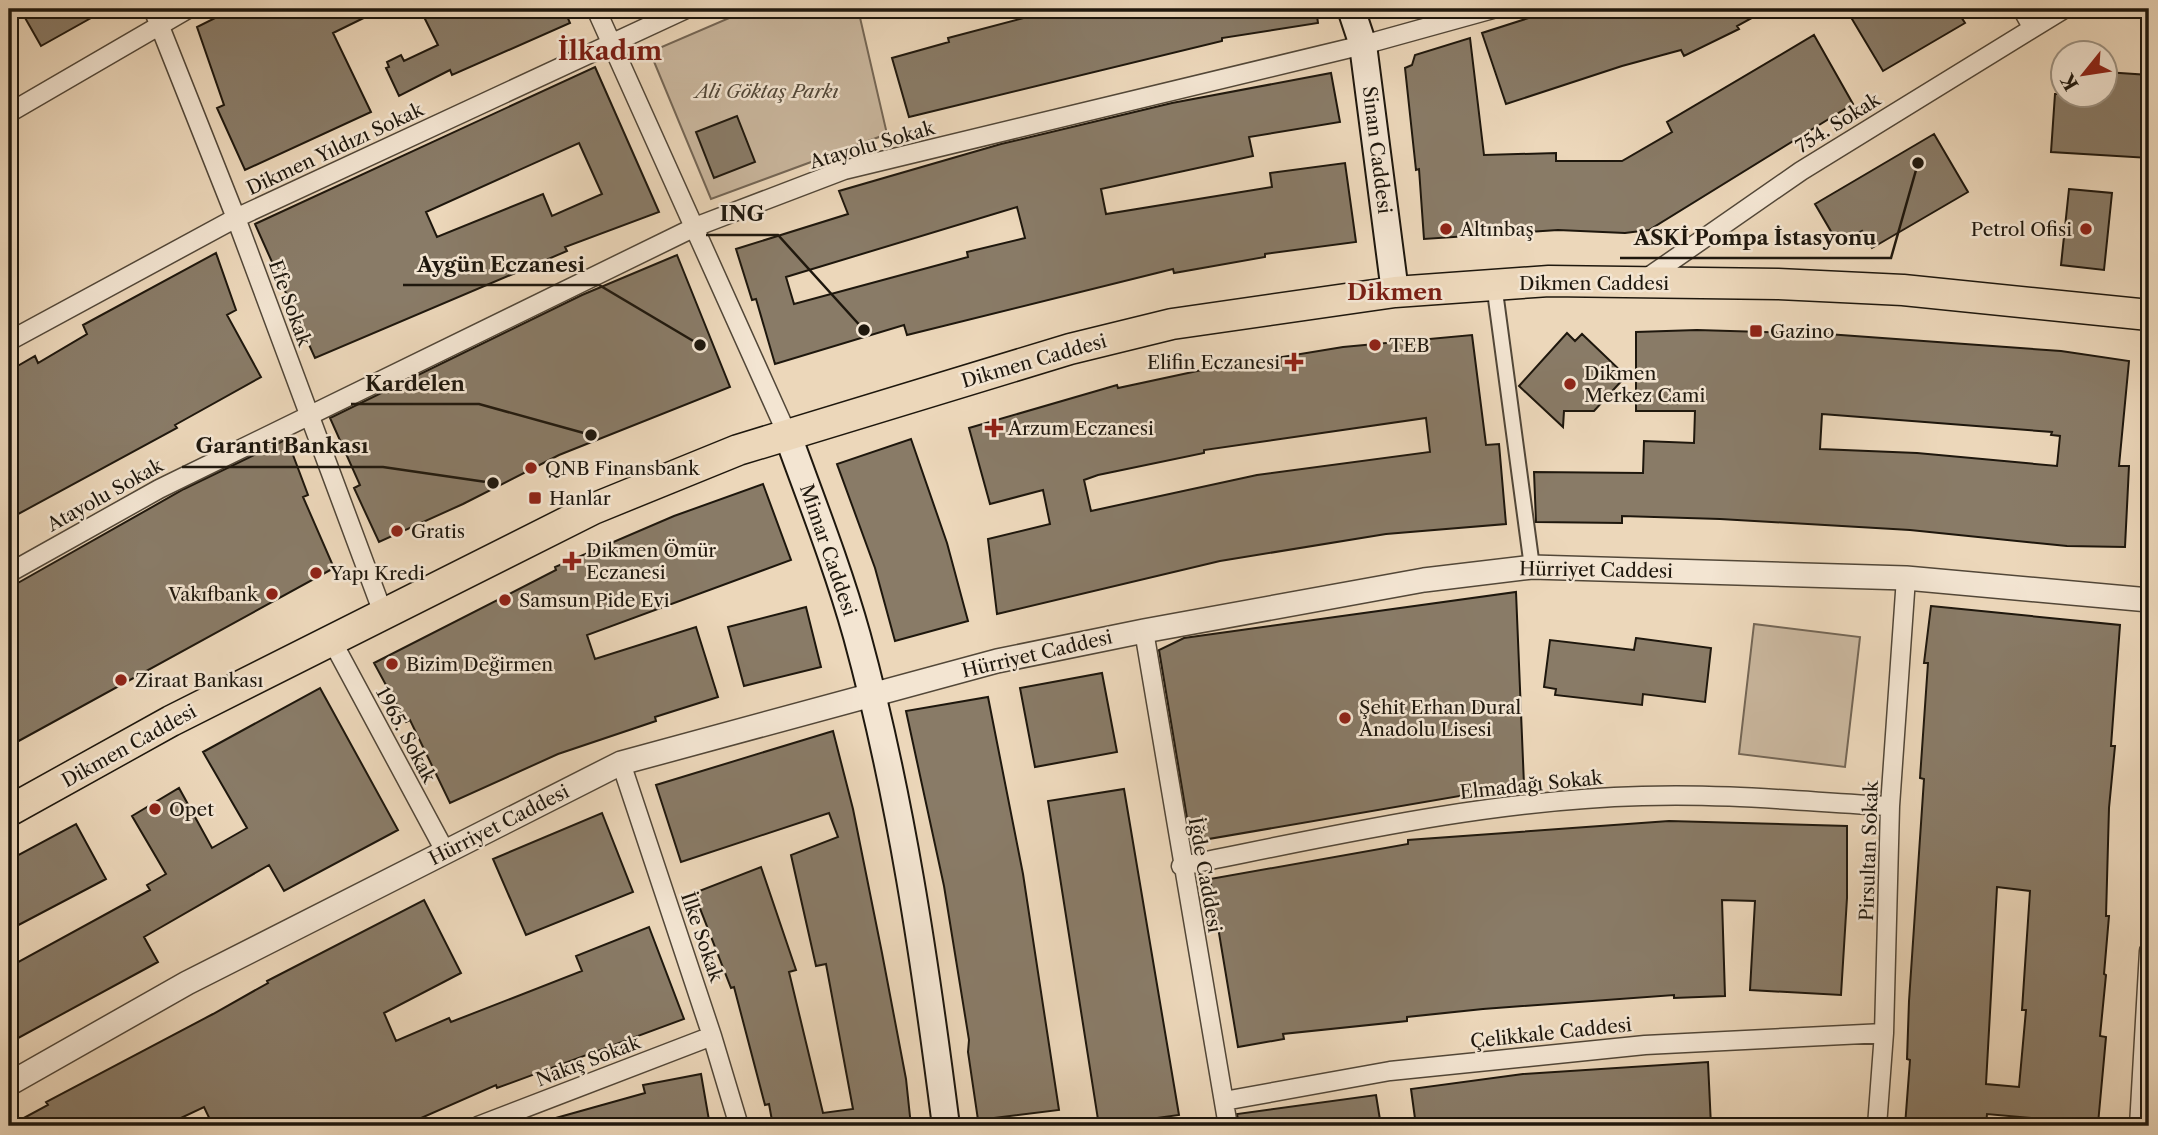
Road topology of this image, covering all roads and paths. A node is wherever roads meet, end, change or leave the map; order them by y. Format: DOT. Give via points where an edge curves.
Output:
graph roads {
  1 [pos="188,9"];
  2 [pos="596,9"];
  3 [pos="687,9"];
  4 [pos="1351,9"];
  5 [pos="1493,9"];
  6 [pos="2022,9"];
  7 [pos="2064,9"];
  8 [pos="157,17"];
  9 [pos="2032,27"];
  10 [pos="611,44"];
  11 [pos="1363,45"];
  12 [pos="9,113"];
  13 [pos="236,218"];
  14 [pos="695,227"];
  15 [pos="1641,282"];
  16 [pos="1493,284"];
  17 [pos="1395,292"];
  18 [pos="2149,315"];
  19 [pos="9,341"];
  20 [pos="307,414"];
  21 [pos="788,436"];
  22 [pos="1532,567"];
  23 [pos="9,573"];
  24 [pos="1906,578"];
  25 [pos="2149,600"];
  26 [pos="383,613"];
  27 [pos="1144,631"];
  28 [pos="331,639"];
  29 [pos="872,696"];
  30 [pos="621,763"];
  31 [pos="1890,806"];
  32 [pos="9,811"];
  33 [pos="445,851"];
  34 [pos="1181,866"];
  35 [pos="2149,951"];
  36 [pos="1884,1033"];
  37 [pos="712,1036"];
  38 [pos="2146,1083"];
  39 [pos="9,1084"];
  40 [pos="1224,1101"];
  41 [pos="478,1126"];
  42 [pos="739,1126"];
  43 [pos="946,1126"];
  44 [pos="1228,1126"];
  45 [pos="1877,1126"];
  46 [pos="2139,1126"];
  1 -- 8 [label="street"];
  2 -- 10 [label="street, Mimar Caddesi"];
  3 -- 10 [label="street, Dikmen Yıldızı Sokak"];
  4 -- 11 [label="main road, Sinan Caddesi"];
  5 -- 11 [label="street, Atayolu Sokak"];
  6 -- 9 [label="street"];
  7 -- 9 [label="street, 754. Sokak"];
  8 -- 12 [label="street"];
  8 -- 13 [label="street, Efe Sokak"];
  9 -- 15 [label="street, 754. Sokak" via="1801,171"];
  10 -- 13 [label="street, Dikmen Yıldızı Sokak"];
  10 -- 14 [label="street, Mimar Caddesi"];
  11 -- 14 [label="street, Atayolu Sokak" via="844,170"];
  11 -- 17 [label="main road, Sinan Caddesi"];
  13 -- 19 [label="street, Dikmen Yıldızı Sokak"];
  13 -- 20 [label="street, Efe Sokak"];
  14 -- 20 [label="street, Atayolu Sokak"];
  14 -- 21 [label="street, Mimar Caddesi"];
  15 -- 16 [label="main road, Dikmen Caddesi"];
  15 -- 18 [label="main road, Dikmen Caddesi" via="1903,290"];
  16 -- 17 [label="main road, Dikmen Caddesi"];
  16 -- 22 [label="street"];
  17 -- 21 [label="main road, Dikmen Caddesi" via="1159,327 1070,349"];
  20 -- 23 [label="street, Atayolu Sokak"];
  20 -- 26 [label="street, Efe Sokak"];
  21 -- 26 [label="main road, Dikmen Caddesi" via="738,450 593,509"];
  21 -- 29 [label="main road, Mimar Caddesi" via="837,572"];
  22 -- 24 [label="street, Hürriyet Caddesi"];
  22 -- 27 [label="street, Hürriyet Caddesi" via="1424,580"];
  24 -- 25 [label="street, Hürriyet Caddesi"];
  24 -- 31 [label="street, Pirsultan Sokak"];
  26 -- 28 [label="main road, Dikmen Caddesi"];
  27 -- 29 [label="street, Hürriyet Caddesi" via="998,661"];
  27 -- 34 [label="street, İğde Caddesi"];
  28 -- 32 [label="main road, Dikmen Caddesi"];
  28 -- 33 [label="street, 1965. Sokak"];
  29 -- 30 [label="street, Hürriyet Caddesi"];
  29 -- 43 [label="main road, Mimar Caddesi" via="919,919"];
  30 -- 33 [label="street, Hürriyet Caddesi"];
  30 -- 37 [label="street, İlke Sokak"];
  31 -- 34 [label="street, Elmadağı Sokak" via="1676,796 1607,798 1409,821"];
  31 -- 36 [label="street, Pirsultan Sokak"];
  33 -- 39 [label="street, Hürriyet Caddesi" via="187,983"];
  34 -- 40 [label="street, İğde Caddesi"];
  35 -- 38 [label="street"];
  36 -- 40 [label="street, Çelikkale Caddesi" via="1645,1045 1391,1070"];
  36 -- 45 [label="street, Pirsultan Sokak"];
  37 -- 41 [label="street, Nakış Sokak"];
  37 -- 42 [label="street, İlke Sokak"];
  38 -- 46 [label="street"];
  40 -- 44 [label="street, İğde Caddesi"];
}
